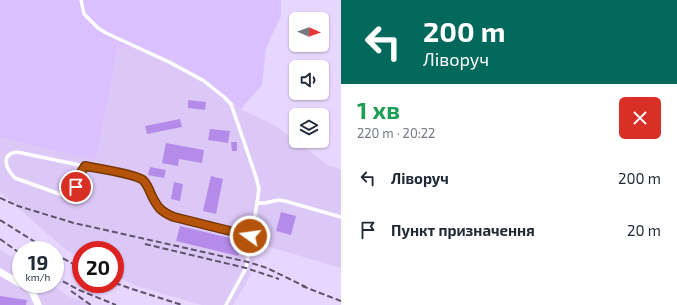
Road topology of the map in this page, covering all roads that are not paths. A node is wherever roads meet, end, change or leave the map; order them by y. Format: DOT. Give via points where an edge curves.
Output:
graph roads {
  1 [pos="81,0"];
  2 [pos="85,166"];
  3 [pos="258,203"];
  4 [pos="341,217"];
  5 [pos="250,236"];
  6 [pos="0,272"];
  7 [pos="12,279"];
  8 [pos="32,293"];
  9 [pos="38,305"];
  10 [pos="226,305"];
  1 -- 3 [label="lane" via="84,14 98,28 204,81 231,104 256,177 259,189"];
  2 -- 2 [label="lane" via="17,152 11,152 6,157 6,165 15,178 68,197 74,192"];
  2 -- 5 [label="lane" via="142,179 157,206 166,214"];
  3 -- 4 [label="lane" via="285,200"];
  3 -- 5 [label="lane"];
  5 -- 10 [label="lane" via="246,268"];
  6 -- 7 [label="street"];
  8 -- 9 [label="street"];
}
